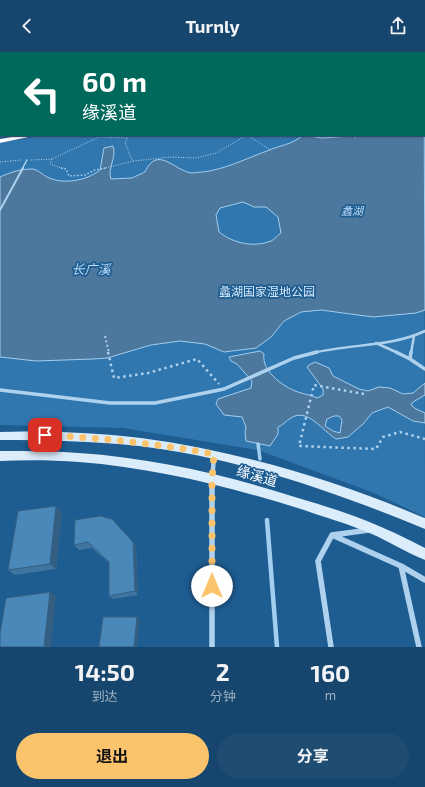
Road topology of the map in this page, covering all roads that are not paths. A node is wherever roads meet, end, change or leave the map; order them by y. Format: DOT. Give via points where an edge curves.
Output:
graph roads {
  1 [pos="29,136"];
  2 [pos="0,141"];
  3 [pos="27,160"];
  4 [pos="0,209"];
  5 [pos="425,331"];
  6 [pos="414,336"];
  7 [pos="376,343"];
  8 [pos="410,359"];
  9 [pos="425,369"];
  10 [pos="0,390"];
  11 [pos="0,436"];
  12 [pos="214,454"];
  13 [pos="0,456"];
  14 [pos="212,479"];
  15 [pos="425,524"];
  16 [pos="375,529"];
  17 [pos="332,535"];
  18 [pos="425,554"];
  19 [pos="401,566"];
  20 [pos="425,580"];
  21 [pos="212,647"];
  22 [pos="331,647"];
  23 [pos="419,647"];
  1 -- 2 [label="highway"];
  3 -- 4 [label="lane"];
  5 -- 6 [label="lane"];
  6 -- 7 [label="lane"];
  6 -- 8 [label="lane"];
  7 -- 8 [label="lane"];
  7 -- 10 [label="lane" via="334,348 294,358 224,389 155,403 110,403"];
  8 -- 9 [label="lane"];
  11 -- 12 [label="main road, 缘溪道" via="102,438"];
  12 -- 14 [label="street"];
  12 -- 15 [label="main road, 缘溪道" via="293,475"];
  13 -- 14 [label="main road, 缘溪道" via="121,461"];
  14 -- 16 [label="main road, 缘溪道" via="292,501"];
  14 -- 21 [label="street"];
  16 -- 17 [label="street"];
  16 -- 18 [label="main road, 缘溪道"];
  17 -- 19 [label="street"];
  17 -- 22 [label="street" via="318,561"];
  19 -- 20 [label="street"];
  19 -- 23 [label="street"];
}
